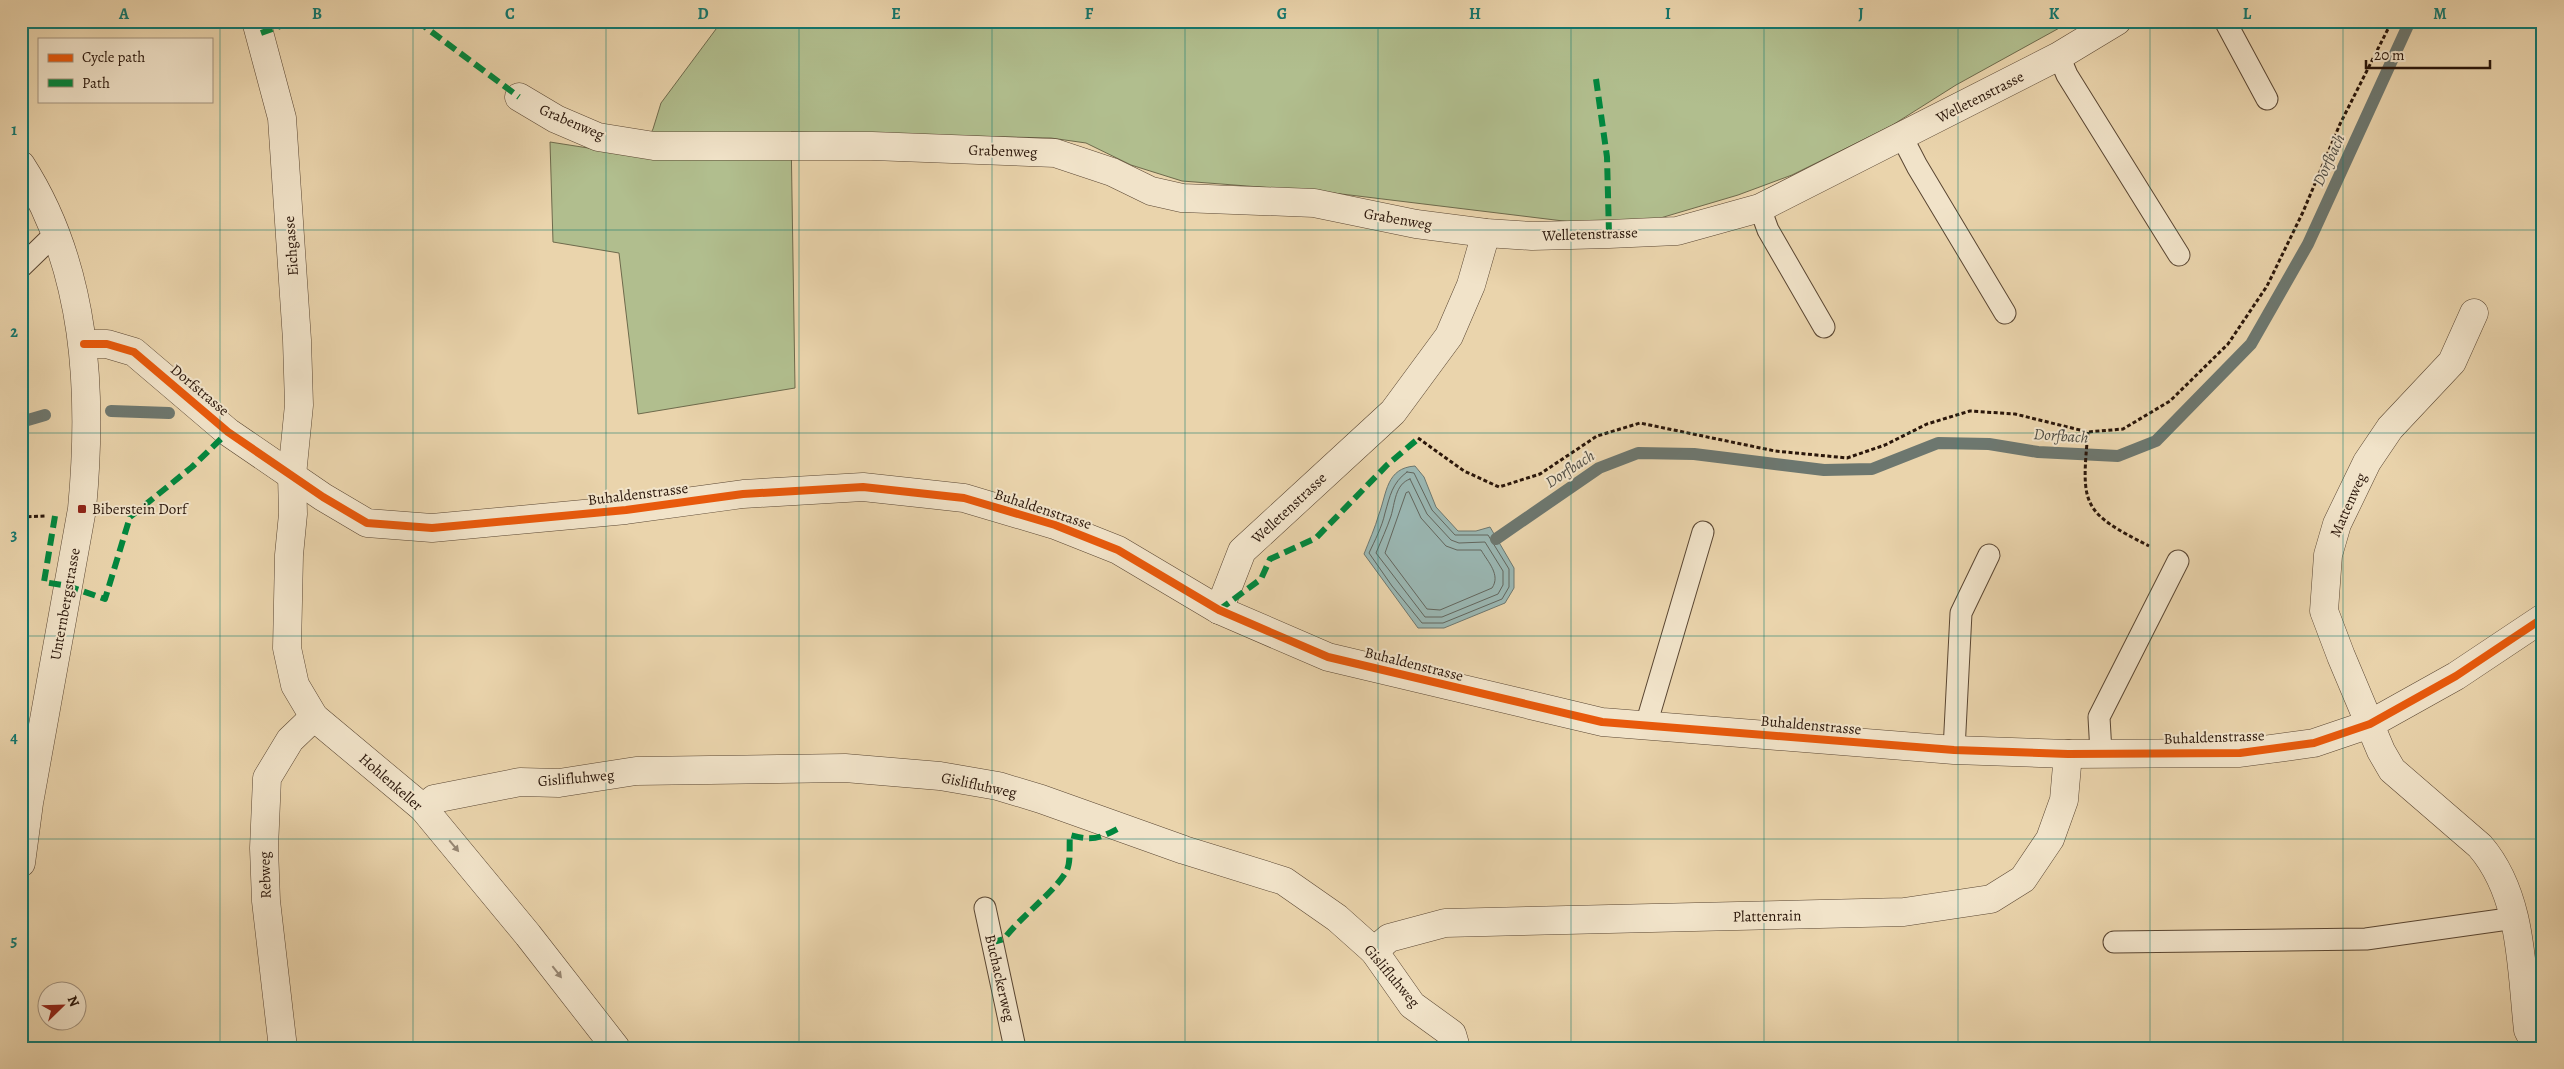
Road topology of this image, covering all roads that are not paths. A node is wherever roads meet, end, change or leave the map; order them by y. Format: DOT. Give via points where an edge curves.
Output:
graph roads {
  1 [pos="256,21"];
  2 [pos="2117,21"];
  3 [pos="2225,21"];
  4 [pos="2059,56"];
  5 [pos="519,97"];
  6 [pos="2267,99"];
  7 [pos="1902,137"];
  8 [pos="21,165"];
  9 [pos="1760,208"];
  10 [pos="1486,233"];
  11 [pos="55,234"];
  12 [pos="2179,255"];
  13 [pos="21,267"];
  14 [pos="2005,313"];
  15 [pos="2474,313"];
  16 [pos="1824,327"];
  17 [pos="84,344"];
  18 [pos="292,475"];
  19 [pos="1703,532"];
  20 [pos="1989,555"];
  21 [pos="2178,561"];
  22 [pos="1218,610"];
  23 [pos="2543,618"];
  24 [pos="314,717"];
  25 [pos="2370,724"];
  26 [pos="1646,725"];
  27 [pos="1954,750"];
  28 [pos="2101,753"];
  29 [pos="2068,754"];
  30 [pos="423,808"];
  31 [pos="21,863"];
  32 [pos="985,908"];
  33 [pos="2515,918"];
  34 [pos="2114,942"];
  35 [pos="1374,951"];
  36 [pos="283,1048"];
  37 [pos="616,1048"];
  38 [pos="1015,1048"];
  39 [pos="1456,1048"];
  40 [pos="2538,1048"];
  1 -- 18 [label="street, Eichgasse" via="282,118 299,405"];
  2 -- 4 [label="street, Welletenstrasse"];
  3 -- 6 [label="lane"];
  4 -- 7 [label="street, Welletenstrasse"];
  4 -- 12 [label="lane" via="2067,76"];
  5 -- 10 [label="street, Grabenweg" via="556,119 598,137 654,146 872,146 1055,153 1112,172 1151,192 1182,198 1314,203 1416,224"];
  7 -- 9 [label="street, Welletenstrasse"];
  7 -- 14 [label="lane"];
  8 -- 11 [label="street" via="42,199"];
  9 -- 10 [label="street, Welletenstrasse" via="1677,231 1532,236"];
  9 -- 16 [label="lane" via="1768,230"];
  10 -- 22 [label="street, Welletenstrasse" via="1471,285 1449,336 1393,412 1242,551"];
  11 -- 13 [label="lane"];
  11 -- 17 [label="street" via="75,300"];
  15 -- 25 [label="street, Mattenweg" via="2452,362 2390,428 2367,462 2337,524 2328,555 2324,611"];
  17 -- 18 [label="street, Dorfstrasse" via="107,344 134,352 228,432"];
  17 -- 31 [label="street, Unternbergstrasse" via="87,431 82,509"];
  18 -- 22 [label="street, Buhaldenstrasse" via="367,523 432,528 626,510 752,493 864,487 964,498 1055,525 1118,550"];
  18 -- 24 [label="street, Hohlenkeller" via="287,648 295,685"];
  19 -- 26 [label="lane"];
  20 -- 27 [label="lane" via="1960,613"];
  21 -- 28 [label="lane" via="2099,717"];
  22 -- 26 [label="street, Buhaldenstrasse" via="1328,657 1602,722"];
  23 -- 25 [label="street, Buhaldenstrasse" via="2456,676"];
  24 -- 30 [label="street, Hohlenkeller"];
  24 -- 36 [label="street, Rebweg" via="290,740 268,778 264,848 266,900"];
  25 -- 28 [label="street, Buhaldenstrasse" via="2314,743 2240,754"];
  25 -- 33 [label="street" via="2392,770 2492,860 2512,903"];
  26 -- 27 [label="street, Buhaldenstrasse"];
  27 -- 29 [label="street, Buhaldenstrasse"];
  28 -- 29 [label="street, Buhaldenstrasse"];
  29 -- 35 [label="street, Plattenrain" via="2064,800 2050,839 2023,878 1991,899 1904,912 1445,923 1389,938"];
  30 -- 35 [label="street, Gislifluhweg" via="434,799 520,782 559,783 636,771 845,768 940,776 998,786 1042,799 1146,837 1284,881 1337,918"];
  30 -- 37 [label="street, Hohlenkeller, one-way"];
  32 -- 38 [label="lane, Buchackerweg"];
  33 -- 34 [label="lane" via="2366,939"];
  33 -- 40 [label="street" via="2528,1030"];
  35 -- 39 [label="street, Gislifluhweg" via="1412,1005 1452,1034"];
}
